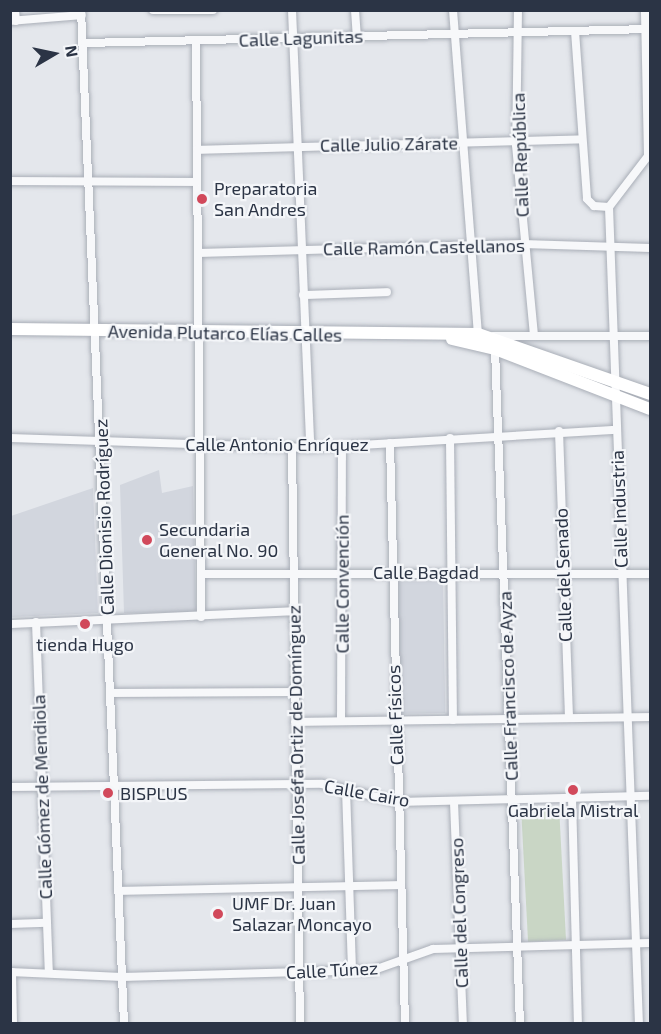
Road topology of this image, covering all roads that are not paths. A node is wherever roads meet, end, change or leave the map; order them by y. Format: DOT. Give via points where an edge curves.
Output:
graph roads {
  1 [pos="15,10"];
  2 [pos="153,10"];
  3 [pos="213,10"];
  4 [pos="292,10"];
  5 [pos="355,10"];
  6 [pos="453,10"];
  7 [pos="519,10"];
  8 [pos="645,10"];
  9 [pos="82,13"];
  10 [pos="13,21"];
  11 [pos="646,29"];
  12 [pos="575,31"];
  13 [pos="455,32"];
  14 [pos="517,32"];
  15 [pos="357,36"];
  16 [pos="293,39"];
  17 [pos="196,42"];
  18 [pos="85,43"];
  19 [pos="582,139"];
  20 [pos="519,140"];
  21 [pos="463,142"];
  22 [pos="297,146"];
  23 [pos="197,150"];
  24 [pos="10,181"];
  25 [pos="91,182"];
  26 [pos="197,182"];
  27 [pos="609,207"];
  28 [pos="523,244"];
  29 [pos="471,245"];
  30 [pos="611,248"];
  31 [pos="651,248"];
  32 [pos="302,250"];
  33 [pos="198,253"];
  34 [pos="387,292"];
  35 [pos="303,295"];
  36 [pos="10,329"];
  37 [pos="96,331"];
  38 [pos="199,333"];
  39 [pos="304,334"];
  40 [pos="478,334"];
  41 [pos="534,335"];
  42 [pos="439,336"];
  43 [pos="617,336"];
  44 [pos="651,336"];
  45 [pos="494,343"];
  46 [pos="528,355"];
  47 [pos="615,383"];
  48 [pos="651,394"];
  49 [pos="615,398"];
  50 [pos="651,409"];
  51 [pos="616,430"];
  52 [pos="559,431"];
  53 [pos="498,435"];
  54 [pos="10,438"];
  55 [pos="450,438"];
  56 [pos="102,443"];
  57 [pos="390,443"];
  58 [pos="200,445"];
  59 [pos="292,447"];
  60 [pos="342,447"];
  61 [pos="310,448"];
  62 [pos="503,571"];
  63 [pos="390,572"];
  64 [pos="450,572"];
  65 [pos="294,573"];
  66 [pos="342,573"];
  67 [pos="561,573"];
  68 [pos="201,574"];
  69 [pos="622,574"];
  70 [pos="651,574"];
  71 [pos="294,611"];
  72 [pos="201,617"];
  73 [pos="108,619"];
  74 [pos="36,622"];
  75 [pos="10,624"];
  76 [pos="295,692"];
  77 [pos="112,693"];
  78 [pos="627,717"];
  79 [pos="651,717"];
  80 [pos="569,718"];
  81 [pos="509,719"];
  82 [pos="453,720"];
  83 [pos="395,721"];
  84 [pos="296,722"];
  85 [pos="341,722"];
  86 [pos="296,784"];
  87 [pos="115,786"];
  88 [pos="10,787"];
  89 [pos="41,787"];
  90 [pos="346,789"];
  91 [pos="630,796"];
  92 [pos="651,796"];
  93 [pos="572,798"];
  94 [pos="512,800"];
  95 [pos="398,802"];
  96 [pos="454,802"];
  97 [pos="400,885"];
  98 [pos="349,886"];
  99 [pos="298,887"];
  100 [pos="119,891"];
  101 [pos="47,923"];
  102 [pos="10,924"];
  103 [pos="651,943"];
  104 [pos="636,944"];
  105 [pos="576,945"];
  106 [pos="517,947"];
  107 [pos="461,949"];
  108 [pos="404,959"];
  109 [pos="352,971"];
  110 [pos="11,972"];
  111 [pos="50,972"];
  112 [pos="299,972"];
  113 [pos="122,977"];
  114 [pos="14,1023"];
  115 [pos="124,1023"];
  116 [pos="300,1023"];
  117 [pos="405,1023"];
  118 [pos="463,1023"];
  119 [pos="520,1023"];
  120 [pos="578,1023"];
  121 [pos="639,1023"];
  1 -- 10 [label="street"];
  2 -- 3 [label="street"];
  4 -- 16 [label="street"];
  5 -- 15 [label="street"];
  6 -- 13 [label="street"];
  7 -- 14 [label="street, Calle República"];
  8 -- 11 [label="street"];
  9 -- 10 [label="street"];
  9 -- 18 [label="street, Calle Dionisio Rodríguez"];
  11 -- 12 [label="street, Calle Lagunitas"];
  11 -- 27 [label="street" via="648,156"];
  12 -- 14 [label="street, Calle Lagunitas"];
  12 -- 19 [label="street"];
  13 -- 14 [label="street, Calle Lagunitas"];
  13 -- 15 [label="street, Calle Lagunitas"];
  13 -- 21 [label="street"];
  14 -- 20 [label="street, Calle República"];
  15 -- 16 [label="street, Calle Lagunitas"];
  16 -- 17 [label="street, Calle Lagunitas"];
  16 -- 22 [label="street"];
  17 -- 18 [label="street, Calle Lagunitas"];
  17 -- 23 [label="street"];
  18 -- 25 [label="street, Calle Dionisio Rodríguez"];
  19 -- 20 [label="street, Calle Julio Zárate"];
  19 -- 27 [label="street" via="588,202"];
  20 -- 21 [label="street, Calle Julio Zárate"];
  20 -- 28 [label="street, Calle República"];
  21 -- 22 [label="street, Calle Julio Zárate"];
  21 -- 29 [label="street"];
  22 -- 23 [label="street, Calle Julio Zárate"];
  22 -- 32 [label="street"];
  23 -- 26 [label="street"];
  24 -- 25 [label="street"];
  25 -- 26 [label="street"];
  25 -- 37 [label="street, Calle Dionisio Rodríguez"];
  26 -- 33 [label="street"];
  27 -- 30 [label="street, Calle Industria"];
  28 -- 29 [label="street, Calle Ramón Castellanos"];
  28 -- 30 [label="street, Calle Ramón Castellanos"];
  28 -- 41 [label="street, Calle República"];
  29 -- 32 [label="street, Calle Ramón Castellanos"];
  29 -- 40 [label="street"];
  30 -- 31 [label="street, Calle Ramón Castellanos"];
  30 -- 43 [label="street, Calle Industria"];
  32 -- 33 [label="street, Calle Ramón Castellanos"];
  32 -- 35 [label="street"];
  33 -- 38 [label="street"];
  34 -- 35 [label="street"];
  35 -- 39 [label="street"];
  36 -- 37 [label="main road, Avenida Plutarco Elías Calles"];
  37 -- 38 [label="main road, Avenida Plutarco Elías Calles"];
  37 -- 56 [label="street, Calle Dionisio Rodríguez"];
  38 -- 39 [label="main road, Avenida Plutarco Elías Calles"];
  38 -- 58 [label="street"];
  39 -- 42 [label="main road, Avenida Plutarco Elías Calles"];
  39 -- 61 [label="street"];
  40 -- 42 [label="main road, Avenida Plutarco Elías Calles"];
  40 -- 45 [label="main road, Avenida Plutarco Elías Calles"];
  41 -- 43 [label="street"];
  41 -- 45 [label="street"];
  42 -- 45 [label="main road, Avenida Plutarco Elías Calles"];
  43 -- 44 [label="street"];
  43 -- 47 [label="street, Calle Industria"];
  45 -- 46 [label="main road, Avenida Plutarco Elías Calles"];
  45 -- 53 [label="street, Calle Francisco de Ayza"];
  46 -- 47 [label="main road, Avenida Plutarco Elías Calles"];
  46 -- 49 [label="main road, Avenida Plutarco Elías Calles"];
  47 -- 48 [label="main road, Avenida Plutarco Elías Calles"];
  47 -- 49 [label="street, Calle Industria"];
  49 -- 50 [label="main road, Avenida Plutarco Elías Calles"];
  49 -- 51 [label="street, Calle Industria"];
  51 -- 52 [label="street, Calle Antonio Enríquez"];
  51 -- 69 [label="street, Calle Industria"];
  52 -- 53 [label="street, Calle Antonio Enríquez"];
  52 -- 67 [label="street, Calle del Senado"];
  53 -- 55 [label="street, Calle Antonio Enríquez"];
  53 -- 62 [label="street, Calle Francisco de Ayza"];
  54 -- 56 [label="street, Calle Antonio Enríquez"];
  55 -- 57 [label="street, Calle Antonio Enríquez"];
  55 -- 64 [label="street"];
  56 -- 58 [label="street, Calle Antonio Enríquez"];
  56 -- 73 [label="street, Calle Dionisio Rodríguez"];
  57 -- 60 [label="street, Calle Antonio Enríquez"];
  57 -- 63 [label="street, Calle Físicos"];
  58 -- 59 [label="street, Calle Antonio Enríquez"];
  58 -- 68 [label="street"];
  59 -- 61 [label="street, Calle Antonio Enríquez"];
  59 -- 65 [label="street, Calle Joséfa Ortiz de Domínguez"];
  60 -- 61 [label="street, Calle Antonio Enríquez"];
  60 -- 66 [label="street, Calle Convención"];
  62 -- 64 [label="street, Calle Bagdad"];
  62 -- 67 [label="street, Calle Bagdad"];
  62 -- 81 [label="street, Calle Francisco de Ayza"];
  63 -- 64 [label="street, Calle Bagdad"];
  63 -- 66 [label="street, Calle Bagdad"];
  63 -- 83 [label="street, Calle Físicos"];
  64 -- 82 [label="street"];
  65 -- 66 [label="street, Calle Bagdad"];
  65 -- 68 [label="street, Calle Bagdad"];
  65 -- 71 [label="street, Calle Joséfa Ortiz de Domínguez"];
  66 -- 85 [label="street, Calle Convención"];
  67 -- 69 [label="street, Calle Bagdad"];
  67 -- 80 [label="street, Calle del Senado"];
  68 -- 72 [label="street"];
  69 -- 70 [label="street, Calle Bagdad"];
  69 -- 78 [label="street, Calle Industria"];
  71 -- 72 [label="street"];
  71 -- 76 [label="street, Calle Joséfa Ortiz de Domínguez"];
  72 -- 73 [label="street"];
  73 -- 74 [label="street"];
  73 -- 77 [label="street, Calle Dionisio Rodríguez"];
  74 -- 75 [label="street"];
  74 -- 89 [label="street, Calle Gómez de Mendiola"];
  76 -- 77 [label="street"];
  76 -- 84 [label="street, Calle Joséfa Ortiz de Domínguez"];
  77 -- 87 [label="street, Calle Dionisio Rodríguez"];
  78 -- 79 [label="street"];
  78 -- 80 [label="street"];
  78 -- 91 [label="street, Calle Industria"];
  80 -- 81 [label="street"];
  81 -- 82 [label="street"];
  81 -- 94 [label="street, Calle Francisco de Ayza"];
  82 -- 83 [label="street"];
  83 -- 85 [label="street"];
  83 -- 95 [label="street, Calle Físicos"];
  84 -- 85 [label="street"];
  84 -- 86 [label="street, Calle Joséfa Ortiz de Domínguez"];
  86 -- 87 [label="street, Calle Cairo"];
  86 -- 90 [label="street, Calle Cairo"];
  86 -- 99 [label="street, Calle Joséfa Ortiz de Domínguez"];
  87 -- 89 [label="street, Calle Cairo"];
  87 -- 100 [label="street, Calle Dionisio Rodríguez"];
  88 -- 89 [label="street, Calle Cairo"];
  89 -- 101 [label="street, Calle Gómez de Mendiola"];
  90 -- 95 [label="street, Calle Cairo"];
  90 -- 98 [label="street"];
  91 -- 92 [label="street, Calle Cairo"];
  91 -- 93 [label="street, Calle Cairo"];
  91 -- 104 [label="street, Calle Industria"];
  93 -- 94 [label="street, Calle Cairo"];
  93 -- 105 [label="street"];
  94 -- 96 [label="street, Calle Cairo"];
  94 -- 106 [label="street, Calle Francisco de Ayza"];
  95 -- 96 [label="street, Calle Cairo"];
  95 -- 97 [label="street, Calle Físicos"];
  96 -- 107 [label="street, Calle del Congreso"];
  97 -- 98 [label="street"];
  97 -- 108 [label="street, Calle Físicos"];
  98 -- 99 [label="street"];
  98 -- 109 [label="street"];
  99 -- 100 [label="street"];
  99 -- 112 [label="street, Calle Joséfa Ortiz de Domínguez"];
  100 -- 113 [label="street, Calle Dionisio Rodríguez"];
  101 -- 102 [label="street"];
  101 -- 111 [label="street, Calle Gómez de Mendiola"];
  103 -- 104 [label="street, Calle Túnez"];
  104 -- 105 [label="street, Calle Túnez"];
  104 -- 121 [label="street, Calle Industria"];
  105 -- 106 [label="street, Calle Túnez"];
  105 -- 120 [label="street"];
  106 -- 107 [label="street, Calle Túnez"];
  106 -- 119 [label="street, Calle Francisco de Ayza"];
  107 -- 108 [label="street, Calle Túnez" via="426,950"];
  107 -- 118 [label="street, Calle del Congreso"];
  108 -- 109 [label="street, Calle Túnez" via="384,968"];
  108 -- 117 [label="street, Calle Físicos"];
  109 -- 112 [label="street, Calle Túnez"];
  110 -- 111 [label="street, Calle Túnez"];
  110 -- 114 [label="street"];
  111 -- 113 [label="street, Calle Túnez"];
  112 -- 113 [label="street, Calle Túnez"];
  112 -- 116 [label="street, Calle Joséfa Ortiz de Domínguez"];
  113 -- 115 [label="street, Calle Dionisio Rodríguez"];
}
